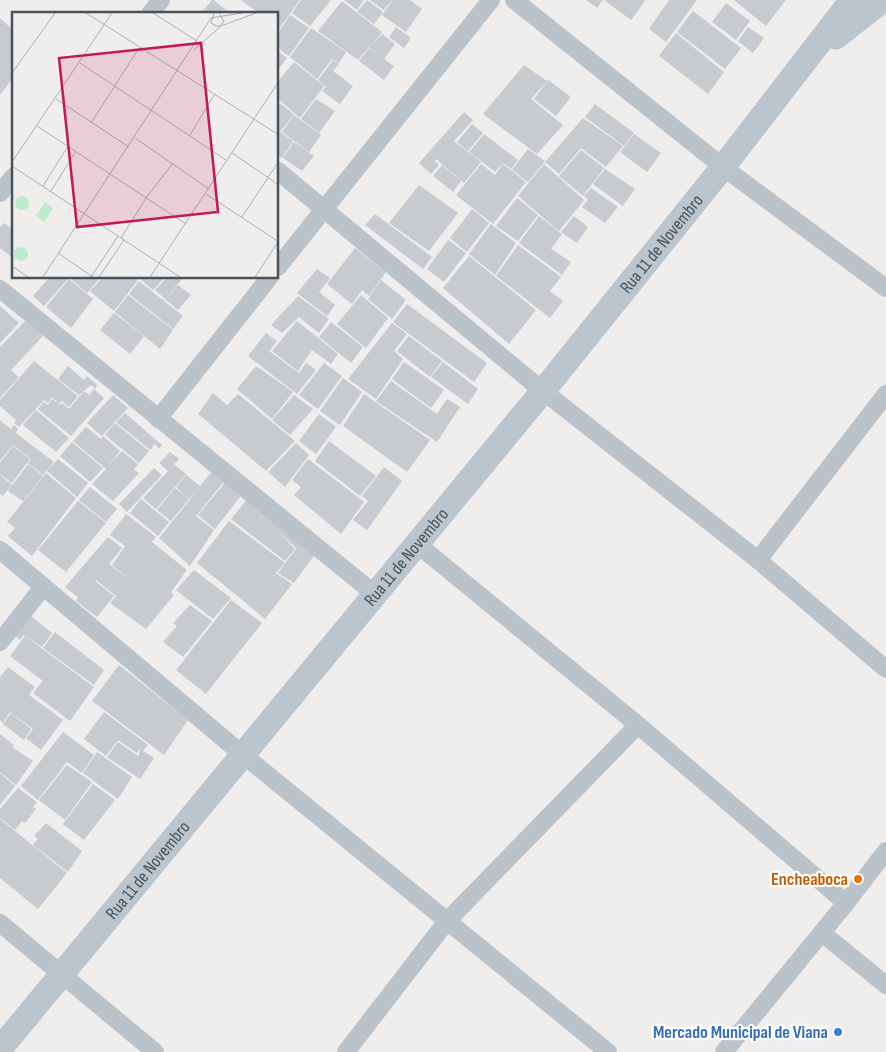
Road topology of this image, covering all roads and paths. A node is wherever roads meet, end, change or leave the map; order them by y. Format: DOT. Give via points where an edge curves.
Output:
graph roads {
  1 [pos="161,0"];
  2 [pos="491,0"];
  3 [pos="514,0"];
  4 [pos="852,0"];
  5 [pos="882,0"];
  6 [pos="152,12"];
  7 [pos="807,61"];
  8 [pos="723,167"];
  9 [pos="279,173"];
  10 [pos="12,178"];
  11 [pos="0,192"];
  12 [pos="324,211"];
  13 [pos="279,267"];
  14 [pos="268,279"];
  15 [pos="886,288"];
  16 [pos="0,289"];
  17 [pos="543,391"];
  18 [pos="886,394"];
  19 [pos="158,419"];
  20 [pos="417,544"];
  21 [pos="0,551"];
  22 [pos="758,560"];
  23 [pos="43,587"];
  24 [pos="376,595"];
  25 [pos="0,642"];
  26 [pos="886,669"];
  27 [pos="638,725"];
  28 [pos="242,754"];
  29 [pos="886,851"];
  30 [pos="846,903"];
  31 [pos="447,921"];
  32 [pos="0,923"];
  33 [pos="822,932"];
  34 [pos="62,974"];
  35 [pos="886,985"];
  36 [pos="0,1050"];
  37 [pos="154,1052"];
  38 [pos="346,1052"];
  39 [pos="608,1052"];
  40 [pos="724,1052"];
  1 -- 6 [label="street"];
  2 -- 12 [label="street"];
  3 -- 8 [label="street"];
  4 -- 7 [label="main road, Rua 11 de Novembro"];
  5 -- 7 [label="main road, Rua 11 de Novembro"];
  7 -- 8 [label="main road, Rua 11 de Novembro"];
  8 -- 15 [label="street"];
  8 -- 17 [label="main road, Rua 11 de Novembro"];
  9 -- 12 [label="street"];
  10 -- 11 [label="street"];
  12 -- 13 [label="street"];
  12 -- 17 [label="street"];
  14 -- 19 [label="street"];
  16 -- 19 [label="street"];
  17 -- 20 [label="main road, Rua 11 de Novembro"];
  17 -- 22 [label="street"];
  18 -- 22 [label="street"];
  19 -- 24 [label="street"];
  20 -- 24 [label="main road, Rua 11 de Novembro"];
  20 -- 27 [label="street"];
  21 -- 23 [label="street"];
  22 -- 26 [label="street"];
  23 -- 25 [label="street"];
  23 -- 28 [label="street"];
  24 -- 28 [label="main road, Rua 11 de Novembro"];
  27 -- 30 [label="street"];
  27 -- 31 [label="street"];
  28 -- 31 [label="street"];
  28 -- 34 [label="main road, Rua 11 de Novembro"];
  29 -- 30 [label="street"];
  30 -- 33 [label="street"];
  31 -- 38 [label="street"];
  31 -- 39 [label="street"];
  32 -- 34 [label="street"];
  33 -- 35 [label="street"];
  33 -- 40 [label="street"];
  34 -- 36 [label="main road, Rua 11 de Novembro"];
  34 -- 37 [label="street"];
}
